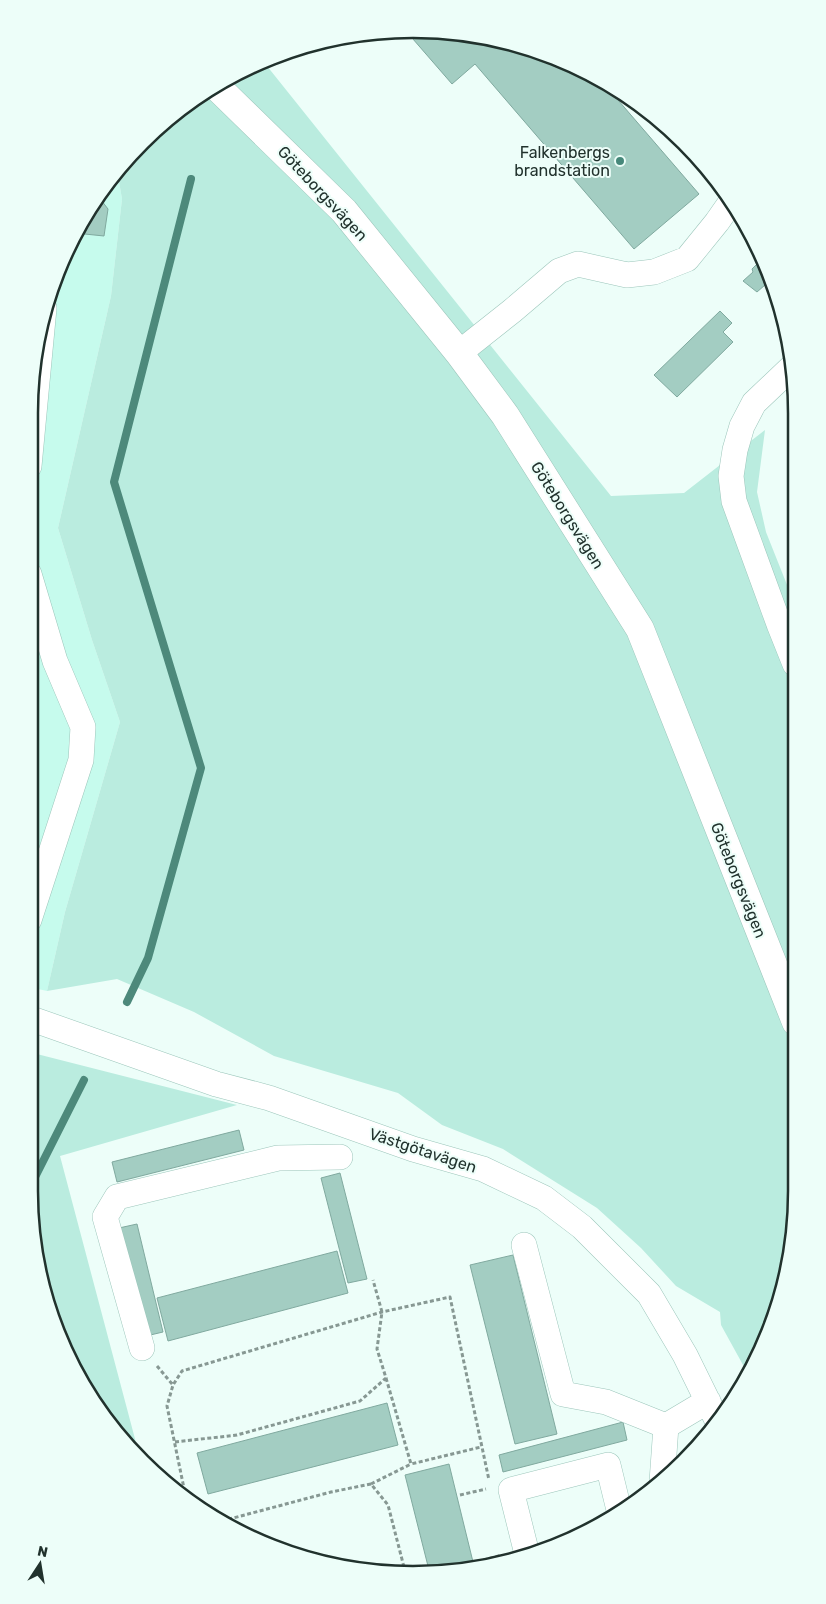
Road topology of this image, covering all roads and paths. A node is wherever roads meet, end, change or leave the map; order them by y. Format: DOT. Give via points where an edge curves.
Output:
graph roads {
  1 [pos="220,91"];
  2 [pos="727,208"];
  3 [pos="459,353"];
  4 [pos="786,373"];
  5 [pos="38,604"];
  6 [pos="788,646"];
  7 [pos="38,892"];
  8 [pos="788,1002"];
  9 [pos="38,1021"];
  10 [pos="340,1157"];
  11 [pos="524,1245"];
  12 [pos="373,1280"];
  13 [pos="382,1312"];
  14 [pos="142,1348"];
  15 [pos="386,1378"];
  16 [pos="712,1410"];
  17 [pos="666,1426"];
  18 [pos="175,1442"];
  19 [pos="481,1447"];
  20 [pos="411,1464"];
  21 [pos="663,1471"];
  22 [pos="371,1484"];
  23 [pos="184,1489"];
  24 [pos="460,1495"];
  25 [pos="618,1506"];
  26 [pos="230,1519"];
  27 [pos="518,1552"];
  28 [pos="404,1566"];
  1 -- 3 [label="main road, Göteborgsvägen" via="344,211"];
  2 -- 3 [label="street" via="687,259 654,272 627,275 578,264 559,271"];
  3 -- 8 [label="main road, Göteborgsvägen" via="505,415 640,629"];
  4 -- 6 [label="street" via="754,404 742,426 731,476 734,500"];
  5 -- 7 [label="street" via="55,661 83,727 81,760"];
  9 -- 16 [label="street, Västgötavägen" via="216,1084 269,1098 413,1149 483,1169 544,1198 582,1227 649,1294"];
  10 -- 14 [label="street" via="278,1158 117,1197 105,1217"];
  11 -- 17 [label="street" via="563,1394 606,1402"];
  12 -- 13 [label="path"];
  13 -- 15 [label="path" via="377,1349"];
  13 -- 18 [label="path" via="182,1370 172,1385 167,1406"];
  13 -- 19 [label="path" via="450,1298"];
  15 -- 18 [label="path" via="360,1401 237,1435"];
  15 -- 20 [label="path"];
  16 -- 17 [label="street"];
  17 -- 21 [label="street"];
  18 -- 23 [label="path"];
  19 -- 20 [label="path"];
  19 -- 24 [label="path" via="491,1487"];
  20 -- 22 [label="path"];
  22 -- 26 [label="path"];
  22 -- 28 [label="path" via="388,1505"];
  25 -- 27 [label="street" via="608,1465 511,1490"];
}
